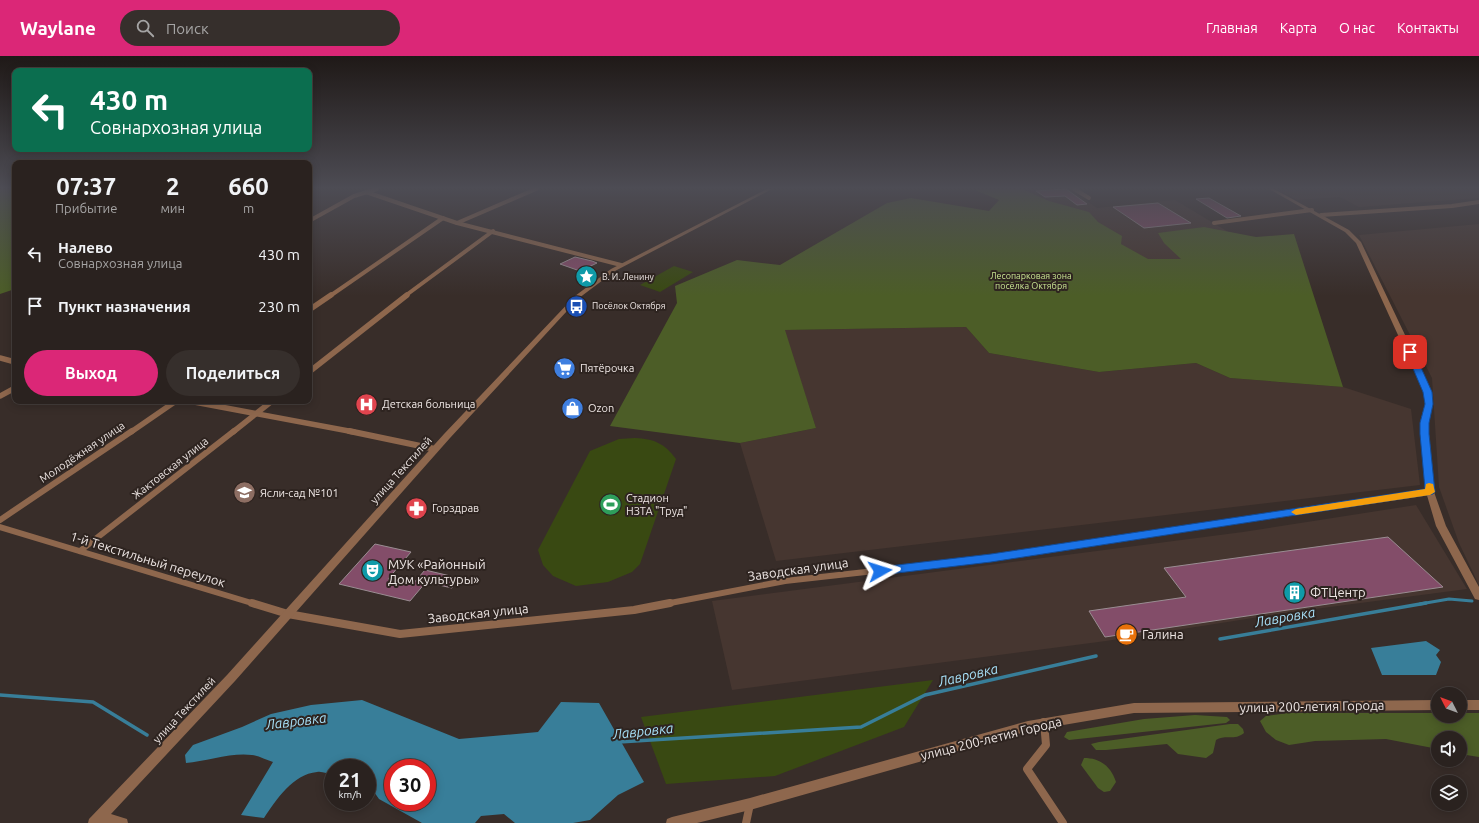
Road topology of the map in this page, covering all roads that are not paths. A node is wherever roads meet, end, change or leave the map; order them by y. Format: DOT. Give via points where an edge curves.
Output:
graph roads {
  1 [pos="433,225"];
  2 [pos="465,225"];
  3 [pos="700,225"];
  4 [pos="1338,225"];
  5 [pos="493,231"];
  6 [pos="621,265"];
  7 [pos="312,308"];
  8 [pos="0,358"];
  9 [pos="12,361"];
  10 [pos="312,370"];
  11 [pos="12,390"];
  12 [pos="0,396"];
  13 [pos="172,404"];
  14 [pos="204,404"];
  15 [pos="268,404"];
  16 [pos="256,414"];
  17 [pos="435,449"];
  18 [pos="1430,492"];
  19 [pos="0,520"];
  20 [pos="0,527"];
  21 [pos="80,551"];
  22 [pos="1479,596"];
  23 [pos="288,614"];
  24 [pos="1431,705"];
  25 [pos="1467,705"];
  26 [pos="1479,705"];
  27 [pos="1044,722"];
  28 [pos="750,804"];
  29 [pos="96,820"];
  30 [pos="122,823"];
  31 [pos="672,823"];
  32 [pos="746,823"];
  33 [pos="1063,823"];
  1 -- 7 [label="street"];
  2 -- 5 [label="street"];
  3 -- 6 [label="street, улица Текстилей"];
  4 -- 18 [label="street" via="1358,242 1428,392 1429,404 1424,434"];
  5 -- 6 [label="street"];
  5 -- 10 [label="street"];
  6 -- 17 [label="street, улица Текстилей" via="602,276 577,297"];
  8 -- 9 [label="street"];
  11 -- 12 [label="street"];
  13 -- 19 [label="street, Молодёжная улица"];
  14 -- 16 [label="street"];
  15 -- 16 [label="street, Жактовская улица"];
  16 -- 17 [label="street"];
  16 -- 21 [label="street, Жактовская улица"];
  17 -- 23 [label="street, улица Текстилей"];
  18 -- 22 [label="street" via="1440,526"];
  18 -- 23 [label="street, Заводская улица" via="991,558 785,581 634,610 400,634"];
  20 -- 21 [label="street, 1-й Текстильный переулок"];
  21 -- 23 [label="street, 1-й Текстильный переулок"];
  23 -- 29 [label="street, улица Текстилей"];
  24 -- 27 [label="street, улица 200-летия Города" via="1134,708"];
  25 -- 26 [label="street"];
  27 -- 28 [label="street, улица 200-летия Города"];
  27 -- 33 [label="street" via="1046,745 1027,768"];
  28 -- 31 [label="street, улица 200-летия Города"];
  28 -- 32 [label="street"];
  29 -- 30 [label="street"];
}
